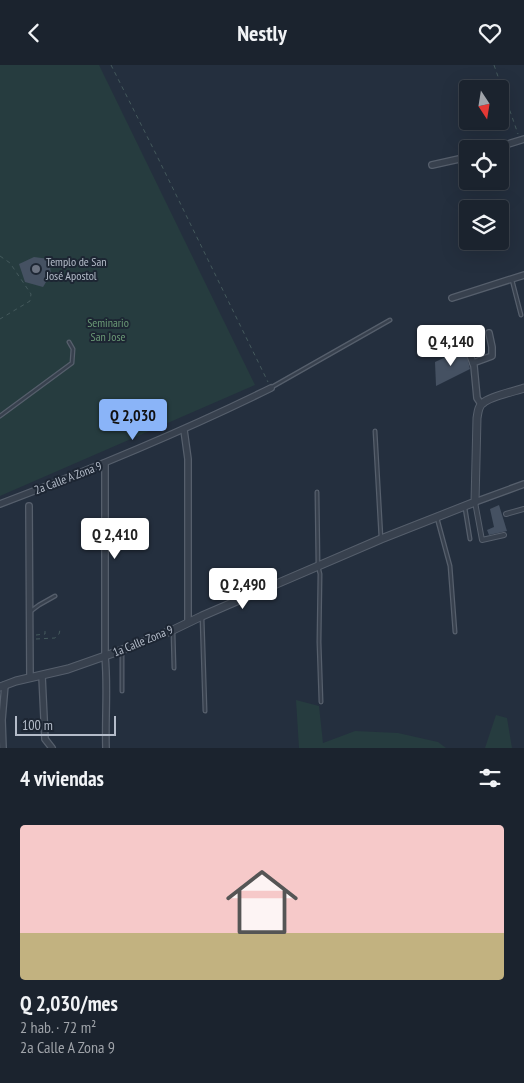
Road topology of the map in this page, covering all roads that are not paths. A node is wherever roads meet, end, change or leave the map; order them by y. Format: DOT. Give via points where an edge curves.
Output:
graph roads {
  1 [pos="522,139"];
  2 [pos="509,143"];
  3 [pos="459,159"];
  4 [pos="432,165"];
  5 [pos="524,275"];
  6 [pos="511,279"];
  7 [pos="452,298"];
  8 [pos="521,315"];
  9 [pos="390,320"];
  10 [pos="489,333"];
  11 [pos="69,342"];
  12 [pos="470,355"];
  13 [pos="473,363"];
  14 [pos="271,388"];
  15 [pos="524,388"];
  16 [pos="481,404"];
  17 [pos="0,416"];
  18 [pos="184,429"];
  19 [pos="375,431"];
  20 [pos="105,464"];
  21 [pos="524,484"];
  22 [pos="317,492"];
  23 [pos="475,502"];
  24 [pos="0,504"];
  25 [pos="29,506"];
  26 [pos="465,506"];
  27 [pos="524,509"];
  28 [pos="506,514"];
  29 [pos="437,517"];
  30 [pos="504,535"];
  31 [pos="381,539"];
  32 [pos="470,539"];
  33 [pos="318,567"];
  34 [pos="56,596"];
  35 [pos="30,612"];
  36 [pos="202,616"];
  37 [pos="188,622"];
  38 [pos="173,630"];
  39 [pos="455,632"];
  40 [pos="122,650"];
  41 [pos="105,656"];
  42 [pos="174,667"];
  43 [pos="42,676"];
  44 [pos="30,678"];
  45 [pos="2,686"];
  46 [pos="122,691"];
  47 [pos="321,702"];
  48 [pos="205,711"];
  49 [pos="3,748"];
  50 [pos="52,748"];
  51 [pos="106,748"];
  1 -- 2 [label="street"];
  3 -- 4 [label="street"];
  5 -- 6 [label="street"];
  6 -- 7 [label="street"];
  6 -- 8 [label="lane"];
  9 -- 14 [label="lane"];
  10 -- 13 [label="street" via="492,356"];
  11 -- 17 [label="lane" via="74,349 72,363"];
  12 -- 13 [label="street"];
  13 -- 16 [label="street" via="477,398"];
  14 -- 18 [label="street, 2a Calle A Zona 9"];
  15 -- 16 [label="street"];
  16 -- 23 [label="street" via="477,418"];
  18 -- 20 [label="street, 2a Calle A Zona 9"];
  18 -- 37 [label="street" via="188,468"];
  19 -- 31 [label="lane"];
  20 -- 24 [label="street, 2a Calle A Zona 9"];
  20 -- 41 [label="street"];
  21 -- 23 [label="street"];
  22 -- 33 [label="lane"];
  23 -- 26 [label="street, 1a Calle Zona 9"];
  23 -- 30 [label="street" via="482,540"];
  25 -- 35 [label="street"];
  26 -- 29 [label="street, 1a Calle Zona 9"];
  26 -- 32 [label="lane"];
  27 -- 28 [label="street"];
  29 -- 31 [label="street, 1a Calle Zona 9"];
  29 -- 39 [label="lane" via="450,566"];
  31 -- 33 [label="street, 1a Calle Zona 9"];
  33 -- 36 [label="street, 1a Calle Zona 9"];
  33 -- 47 [label="lane"];
  34 -- 35 [label="lane"];
  35 -- 44 [label="street"];
  36 -- 37 [label="street, 1a Calle Zona 9"];
  36 -- 48 [label="lane"];
  37 -- 38 [label="street, 1a Calle Zona 9"];
  38 -- 40 [label="street, 1a Calle Zona 9"];
  38 -- 42 [label="lane"];
  40 -- 41 [label="street, 1a Calle Zona 9"];
  40 -- 46 [label="lane"];
  41 -- 43 [label="street, 1a Calle Zona 9"];
  41 -- 51 [label="street"];
  43 -- 44 [label="street, 1a Calle Zona 9"];
  43 -- 50 [label="street" via="45,739"];
  44 -- 45 [label="street, 1a Calle Zona 9"];
  45 -- 49 [label="street"];
}
